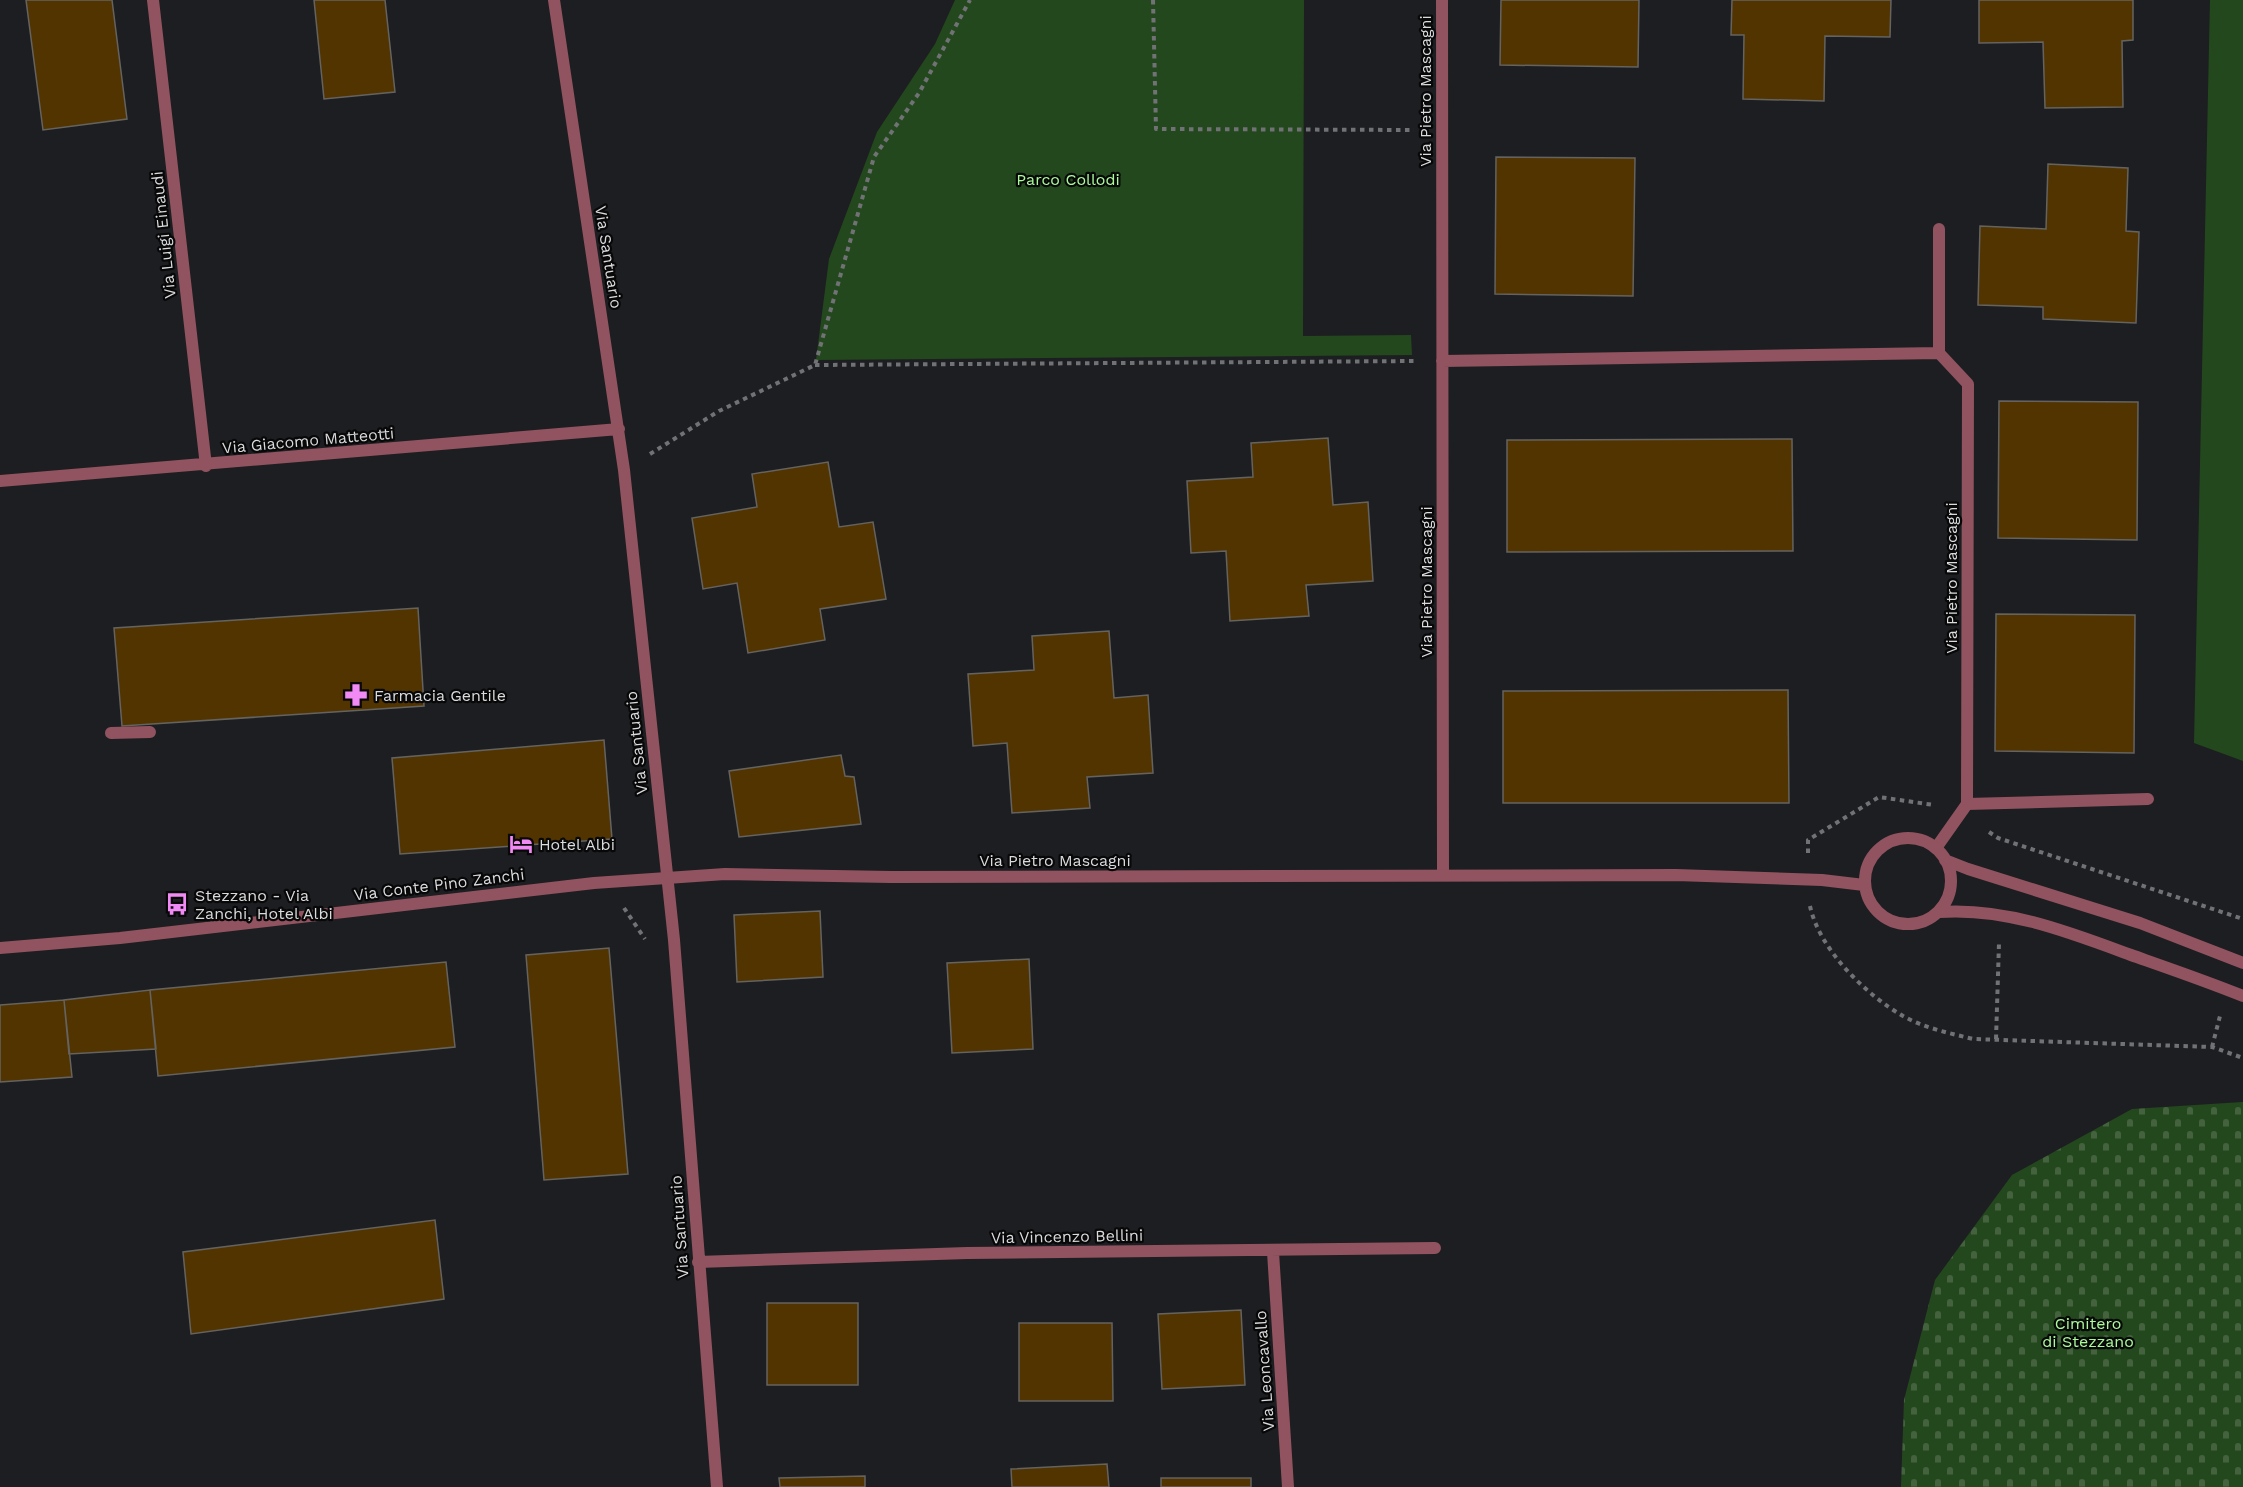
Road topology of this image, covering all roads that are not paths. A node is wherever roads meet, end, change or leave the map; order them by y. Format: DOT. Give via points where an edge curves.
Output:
graph roads {
  1 [pos="153,0"];
  2 [pos="554,0"];
  3 [pos="1442,0"];
  4 [pos="1940,229"];
  5 [pos="1939,352"];
  6 [pos="1442,361"];
  7 [pos="619,429"];
  8 [pos="206,466"];
  9 [pos="0,481"];
  10 [pos="150,732"];
  11 [pos="111,733"];
  12 [pos="2148,799"];
  13 [pos="1964,809"];
  14 [pos="1936,848"];
  15 [pos="1945,860"];
  16 [pos="1443,874"];
  17 [pos="666,877"];
  18 [pos="1864,885"];
  19 [pos="1939,912"];
  20 [pos="0,948"];
  21 [pos="2243,963"];
  22 [pos="2243,996"];
  23 [pos="1436,1248"];
  24 [pos="1273,1252"];
  25 [pos="698,1262"];
  26 [pos="717,1487"];
  27 [pos="1288,1487"];
  1 -- 8 [label="street, Via Luigi Einaudi"];
  2 -- 7 [label="street, Via Santuario"];
  3 -- 6 [label="street, Via Pietro Mascagni"];
  4 -- 5 [label="street"];
  5 -- 6 [label="street"];
  5 -- 13 [label="street, Via Pietro Mascagni" via="1968,384"];
  6 -- 16 [label="street, Via Pietro Mascagni"];
  7 -- 8 [label="street, Via Giacomo Matteotti"];
  7 -- 17 [label="street, Via Santuario"];
  8 -- 9 [label="street, Via Giacomo Matteotti"];
  10 -- 11 [label="street"];
  12 -- 13 [label="street"];
  13 -- 14 [label="street"];
  14 -- 15 [label="street"];
  14 -- 18 [label="street" via="1909,838 1881,846 1871,856"];
  15 -- 19 [label="street" via="1951,886"];
  15 -- 21 [label="street" via="2140,923"];
  16 -- 17 [label="street, Via Pietro Mascagni"];
  16 -- 18 [label="street, Via Pietro Mascagni" via="1676,875"];
  17 -- 20 [label="street, Via Conte Pino Zanchi"];
  17 -- 25 [label="street, Via Santuario"];
  18 -- 19 [label="street" via="1876,911 1900,925 1928,921"];
  19 -- 22 [label="street" via="1999,914 2073,933"];
  23 -- 24 [label="street, Via Vincenzo Bellini"];
  24 -- 25 [label="street, Via Vincenzo Bellini" via="967,1253"];
  24 -- 27 [label="street, Via Leoncavallo"];
  25 -- 26 [label="street, Via Santuario"];
}
